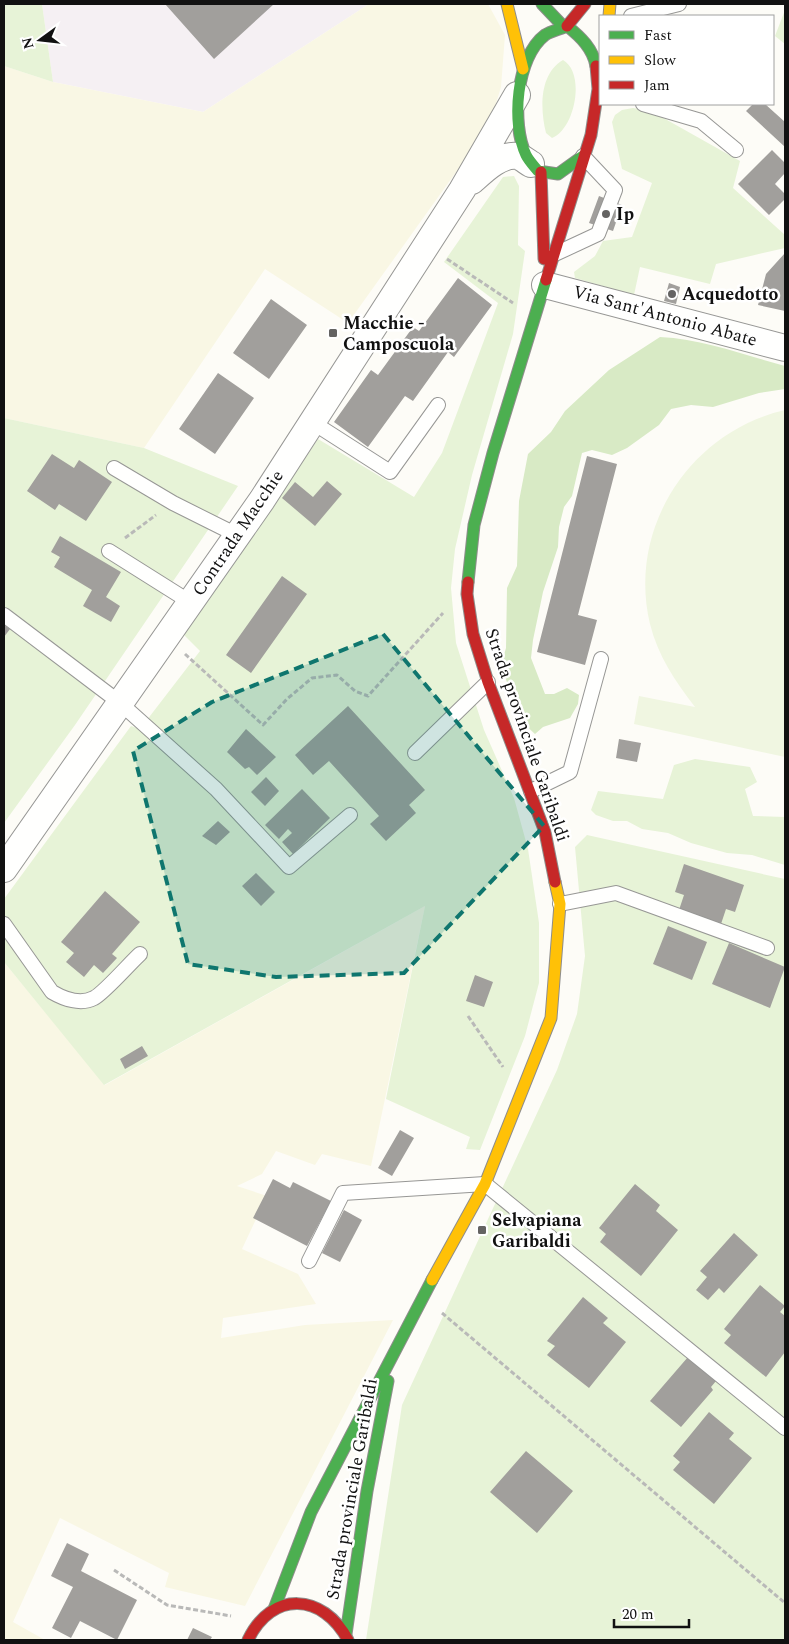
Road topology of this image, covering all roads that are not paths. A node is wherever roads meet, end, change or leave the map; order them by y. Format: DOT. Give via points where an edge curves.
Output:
graph roads {
  1 [pos="507,4"];
  2 [pos="542,4"];
  3 [pos="585,4"];
  4 [pos="679,4"];
  5 [pos="635,15"];
  6 [pos="565,26"];
  7 [pos="523,69"];
  8 [pos="599,69"];
  9 [pos="517,94"];
  10 [pos="599,103"];
  11 [pos="646,105"];
  12 [pos="736,150"];
  13 [pos="583,156"];
  14 [pos="536,168"];
  15 [pos="462,190"];
  16 [pos="552,255"];
  17 [pos="544,285"];
  18 [pos="785,348"];
  19 [pos="438,406"];
  20 [pos="312,422"];
  21 [pos="114,468"];
  22 [pos="237,535"];
  23 [pos="109,551"];
  24 [pos="190,602"];
  25 [pos="4,615"];
  26 [pos="601,659"];
  27 [pos="488,682"];
  28 [pos="119,702"];
  29 [pos="415,753"];
  30 [pos="531,791"];
  31 [pos="350,815"];
  32 [pos="4,869"];
  33 [pos="560,904"];
  34 [pos="4,924"];
  35 [pos="768,948"];
  36 [pos="140,954"];
  37 [pos="485,1184"];
  38 [pos="309,1261"];
  39 [pos="394,1350"];
  40 [pos="785,1428"];
  41 [pos="274,1609"];
  42 [pos="347,1637"];
  43 [pos="248,1639"];
  1 -- 7 [label="main road"];
  2 -- 6 [label="main road"];
  3 -- 6 [label="main road"];
  4 -- 5 [label="lane"];
  6 -- 7 [label="main road" via="547,33"];
  6 -- 8 [label="main road" via="582,36"];
  7 -- 9 [label="main road"];
  9 -- 14 [label="main road" via="522,142"];
  9 -- 15 [label="street, Contrada Macchie"];
  10 -- 13 [label="main road"];
  11 -- 12 [label="lane" via="701,121"];
  13 -- 14 [label="main road" via="570,168 554,175"];
  13 -- 16 [label="main road, Strada provinciale Garibaldi"];
  13 -- 16 [label="lane" via="615,190 598,234"];
  14 -- 15 [label="street, Contrada Macchie" via="517,156 506,158 491,165"];
  14 -- 17 [label="main road, Strada provinciale Garibaldi"];
  15 -- 20 [label="street, Contrada Macchie"];
  16 -- 17 [label="main road, Strada provinciale Garibaldi"];
  17 -- 18 [label="street, Via Sant'Antonio Abate"];
  17 -- 27 [label="main road, Strada provinciale Garibaldi" via="474,524 467,594 473,634"];
  19 -- 20 [label="lane" via="390,472"];
  20 -- 22 [label="street, Contrada Macchie"];
  21 -- 22 [label="lane"];
  22 -- 24 [label="street, Contrada Macchie"];
  23 -- 24 [label="lane"];
  24 -- 28 [label="street, Contrada Macchie"];
  25 -- 28 [label="lane"];
  26 -- 30 [label="lane" via="570,772"];
  27 -- 29 [label="lane"];
  27 -- 30 [label="main road, Strada provinciale Garibaldi"];
  28 -- 31 [label="lane" via="216,789 290,866"];
  28 -- 32 [label="street, Contrada Macchie"];
  30 -- 33 [label="main road, Strada provinciale Garibaldi" via="545,832"];
  33 -- 35 [label="lane" via="616,893"];
  33 -- 37 [label="main road, Strada provinciale Garibaldi" via="551,1018"];
  34 -- 36 [label="lane" via="52,992 63,999 94,999"];
  37 -- 38 [label="lane" via="343,1193"];
  37 -- 39 [label="main road, Strada provinciale Garibaldi"];
  37 -- 40 [label="lane"];
  39 -- 41 [label="main road, Strada provinciale Garibaldi" via="311,1512"];
  39 -- 42 [label="main road, Strada provinciale Garibaldi" via="367,1491"];
  41 -- 42 [label="main road" via="294,1603 315,1606 333,1616"];
  41 -- 43 [label="main road" via="259,1620"];
}
